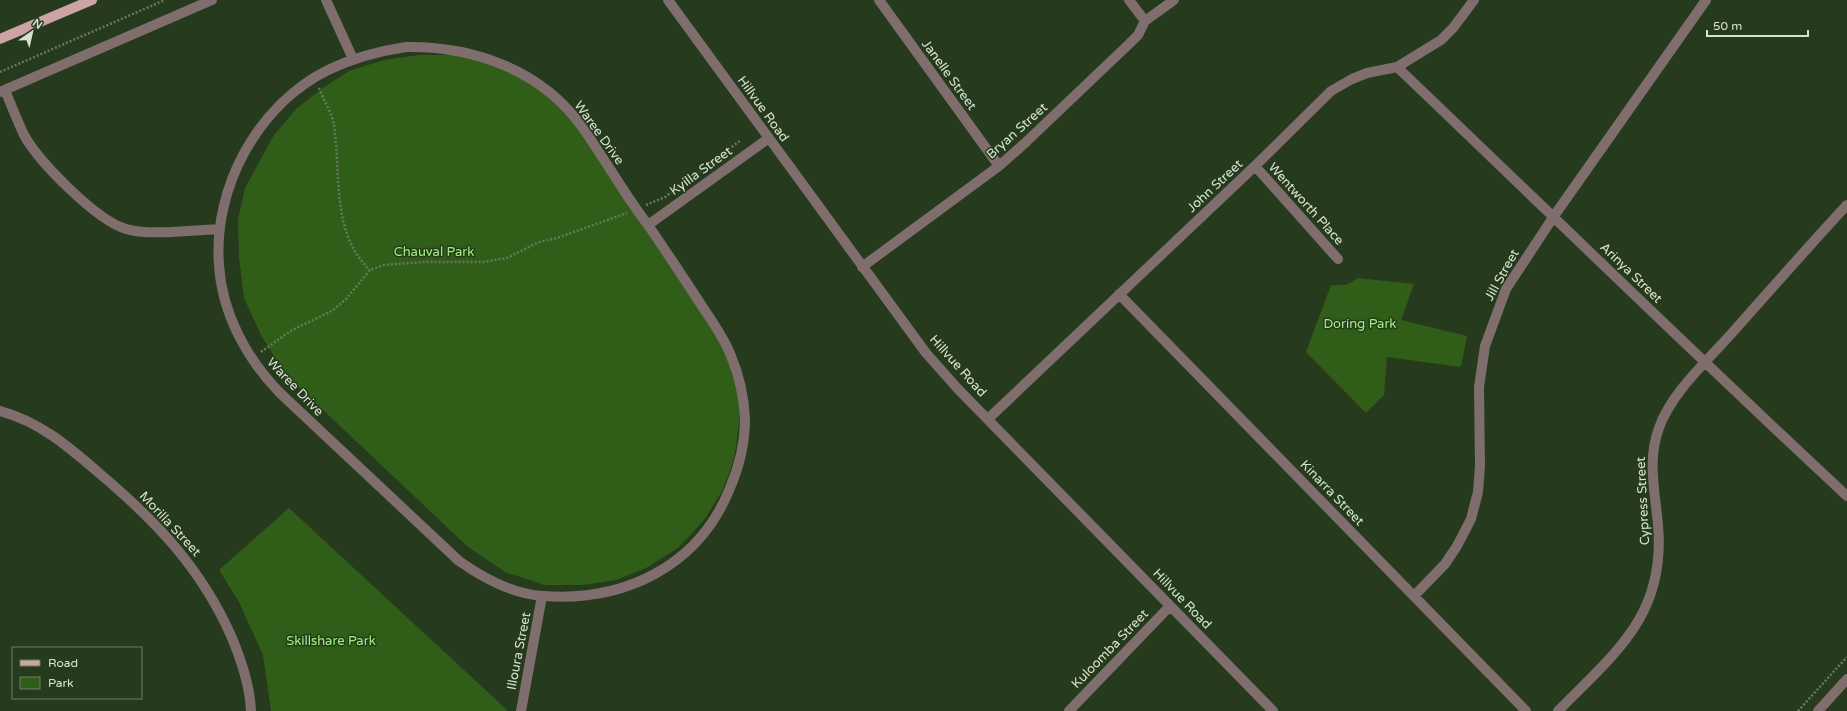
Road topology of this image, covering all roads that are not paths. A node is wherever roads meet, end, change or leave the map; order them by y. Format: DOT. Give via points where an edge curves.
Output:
graph roads {
  1 [pos="92,0"];
  2 [pos="212,0"];
  3 [pos="326,0"];
  4 [pos="668,0"];
  5 [pos="879,0"];
  6 [pos="1129,0"];
  7 [pos="1174,0"];
  8 [pos="1474,0"];
  9 [pos="1706,0"];
  10 [pos="1145,21"];
  11 [pos="0,39"];
  12 [pos="353,59"];
  13 [pos="1397,67"];
  14 [pos="2,91"];
  15 [pos="769,138"];
  16 [pos="998,166"];
  17 [pos="1255,166"];
  18 [pos="1847,205"];
  19 [pos="1554,216"];
  20 [pos="648,225"];
  21 [pos="220,229"];
  22 [pos="1338,259"];
  23 [pos="862,267"];
  24 [pos="1119,294"];
  25 [pos="1704,363"];
  26 [pos="0,411"];
  27 [pos="989,418"];
  28 [pos="1847,496"];
  29 [pos="542,596"];
  30 [pos="1414,596"];
  31 [pos="1170,606"];
  32 [pos="1847,679"];
  33 [pos="251,711"];
  34 [pos="521,711"];
  35 [pos="1069,711"];
  36 [pos="1273,711"];
  37 [pos="1526,711"];
  38 [pos="1558,711"];
  39 [pos="1818,711"];
  1 -- 11 [label="main road"];
  2 -- 14 [label="street"];
  3 -- 12 [label="street"];
  4 -- 15 [label="street, Hillvue Road"];
  5 -- 16 [label="street, Janelle Street"];
  6 -- 10 [label="street"];
  7 -- 10 [label="street, Bryan Street"];
  8 -- 13 [label="street, John Street" via="1441,40"];
  9 -- 19 [label="street, Jill Street"];
  10 -- 16 [label="street, Bryan Street" via="1130,44"];
  12 -- 20 [label="street, Waree Drive" via="406,47 428,47 470,53 510,68 543,88 560,102 581,126"];
  12 -- 21 [label="street, Waree Drive" via="315,78 296,91 260,128 245,150 232,179 224,203"];
  13 -- 17 [label="street, John Street" via="1367,73 1332,91"];
  13 -- 19 [label="street, Arinya Street"];
  14 -- 21 [label="street" via="37,153 78,196 104,218 126,230 146,232"];
  15 -- 20 [label="street, Kyilla Street"];
  15 -- 23 [label="street, Hillvue Road"];
  16 -- 23 [label="street, Bryan Street"];
  17 -- 22 [label="street, Wentworth Place"];
  17 -- 24 [label="street, John Street"];
  18 -- 25 [label="street, Cypress Street"];
  19 -- 25 [label="street, Arinya Street"];
  19 -- 30 [label="street, Jill Street" via="1506,289 1485,346 1479,387 1478,492 1470,518 1446,564"];
  20 -- 29 [label="street, Waree Drive" via="719,332 731,356 741,390 745,419 737,472 726,498 702,536 677,560 652,576 601,594"];
  21 -- 29 [label="street, Waree Drive" via="219,265 224,295 240,340 262,374 280,394 459,561 482,577 510,588"];
  23 -- 27 [label="street, Hillvue Road" via="926,353"];
  24 -- 27 [label="street, John Street"];
  24 -- 30 [label="street, Kinarra Street"];
  25 -- 28 [label="street, Arinya Street"];
  25 -- 38 [label="street, Cypress Street" via="1667,412 1659,427 1652,452 1659,550 1657,574 1649,602 1634,629 1617,650"];
  26 -- 33 [label="street, Morilla Street" via="51,433 156,525 198,574 222,614 238,651 250,692"];
  27 -- 31 [label="street, Hillvue Road"];
  29 -- 34 [label="street, Illoura Street"];
  30 -- 37 [label="street, Kinarra Street"];
  31 -- 35 [label="street, Kuloomba Street"];
  31 -- 36 [label="street, Hillvue Road"];
  32 -- 39 [label="street"];
}
